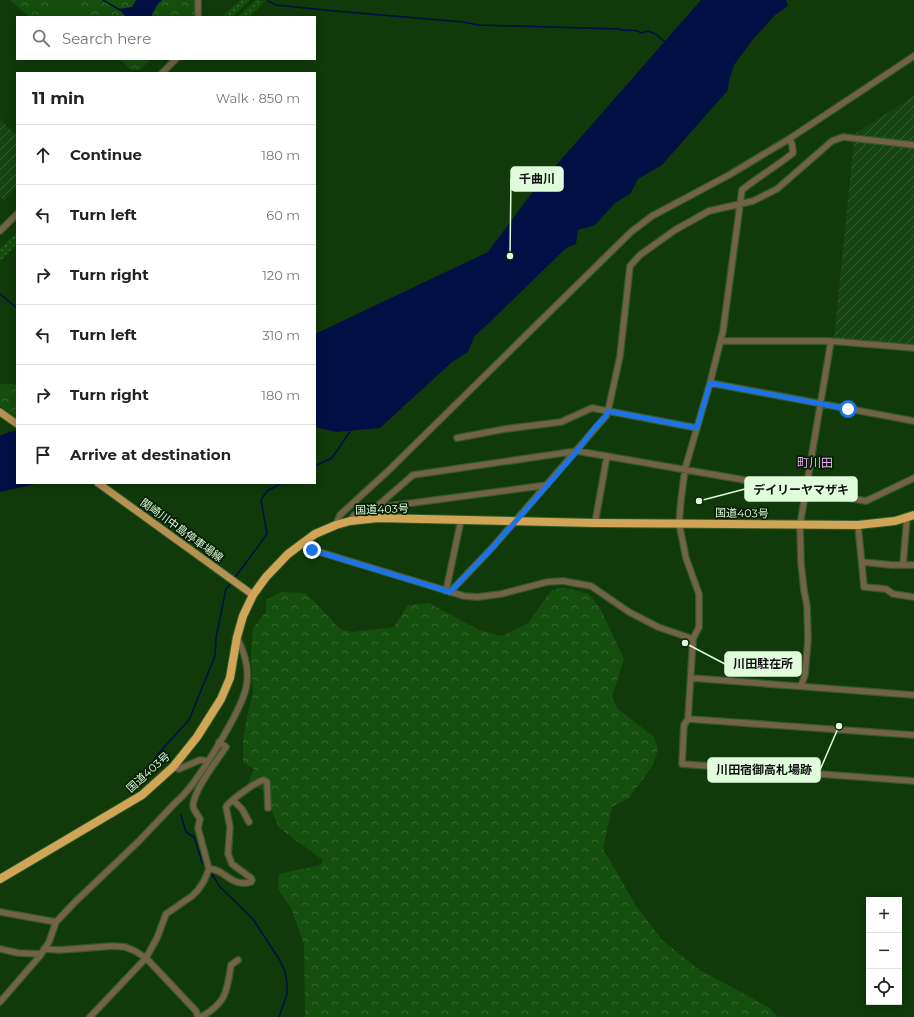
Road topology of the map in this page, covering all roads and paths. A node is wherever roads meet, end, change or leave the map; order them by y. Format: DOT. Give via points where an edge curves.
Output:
graph roads {
  1 [pos="198,0"];
  2 [pos="198,16"];
  3 [pos="914,56"];
  4 [pos="175,60"];
  5 [pos="163,72"];
  6 [pos="789,139"];
  7 [pos="914,145"];
  8 [pos="740,204"];
  9 [pos="16,215"];
  10 [pos="0,231"];
  11 [pos="721,341"];
  12 [pos="831,341"];
  13 [pos="914,348"];
  14 [pos="710,383"];
  15 [pos="820,404"];
  16 [pos="608,411"];
  17 [pos="0,412"];
  18 [pos="914,421"];
  19 [pos="16,423"];
  20 [pos="697,428"];
  21 [pos="457,438"];
  22 [pos="577,451"];
  23 [pos="607,456"];
  24 [pos="685,470"];
  25 [pos="914,478"];
  26 [pos="99,484"];
  27 [pos="547,485"];
  28 [pos="805,491"];
  29 [pos="375,508"];
  30 [pos="911,516"];
  31 [pos="461,520"];
  32 [pos="516,520"];
  33 [pos="350,521"];
  34 [pos="595,522"];
  35 [pos="679,523"];
  36 [pos="336,525"];
  37 [pos="800,525"];
  38 [pos="858,525"];
  39 [pos="315,534"];
  40 [pos="301,543"];
  41 [pos="312,550"];
  42 [pos="862,562"];
  43 [pos="904,565"];
  44 [pos="914,565"];
  45 [pos="448,591"];
  46 [pos="250,592"];
  47 [pos="914,596"];
  48 [pos="237,637"];
  49 [pos="693,639"];
  50 [pos="690,678"];
  51 [pos="801,686"];
  52 [pos="914,694"];
  53 [pos="688,719"];
  54 [pos="914,735"];
  55 [pos="219,742"];
  56 [pos="207,761"];
  57 [pos="173,767"];
  58 [pos="914,781"];
  59 [pos="233,800"];
  60 [pos="268,808"];
  61 [pos="249,822"];
  62 [pos="209,869"];
  63 [pos="0,879"];
  64 [pos="0,912"];
  65 [pos="56,922"];
  66 [pos="0,949"];
  67 [pos="42,952"];
  68 [pos="146,958"];
  69 [pos="238,960"];
  70 [pos="0,1002"];
  71 [pos="90,1017"];
  72 [pos="200,1017"];
  1 -- 2 [label="street"];
  3 -- 6 [label="street"];
  4 -- 5 [label="street"];
  6 -- 8 [label="street" via="793,153 742,190"];
  6 -- 36 [label="street" via="730,175 652,216 630,232 388,471 340,515"];
  7 -- 8 [label="street" via="843,137 832,141 777,188 754,201"];
  8 -- 11 [label="street"];
  8 -- 16 [label="street" via="709,211 675,230 640,255 630,266 620,356"];
  9 -- 10 [label="street"];
  11 -- 12 [label="street"];
  11 -- 14 [label="street"];
  12 -- 13 [label="street"];
  12 -- 15 [label="street"];
  14 -- 15 [label="street"];
  14 -- 20 [label="street"];
  15 -- 18 [label="street"];
  15 -- 28 [label="street"];
  16 -- 20 [label="street"];
  16 -- 21 [label="street" via="592,408 561,422"];
  16 -- 22 [label="street"];
  17 -- 19 [label="main road"];
  20 -- 24 [label="street"];
  22 -- 23 [label="street"];
  22 -- 27 [label="street"];
  22 -- 29 [label="street" via="413,475"];
  23 -- 24 [label="street"];
  23 -- 34 [label="street"];
  24 -- 28 [label="street"];
  24 -- 35 [label="street"];
  25 -- 28 [label="street" via="866,501"];
  26 -- 46 [label="main road, 関崎川中島停車場線"];
  27 -- 29 [label="street"];
  27 -- 32 [label="street"];
  28 -- 37 [label="street"];
  29 -- 33 [label="street" via="354,515"];
  30 -- 38 [label="highway, 国道403号" via="878,524"];
  30 -- 43 [label="street"];
  31 -- 32 [label="highway, 国道403号"];
  31 -- 33 [label="highway, 国道403号" via="378,518"];
  31 -- 45 [label="street"];
  32 -- 34 [label="highway, 国道403号"];
  32 -- 45 [label="street" via="491,549"];
  33 -- 36 [label="highway, 国道403号"];
  34 -- 35 [label="highway, 国道403号"];
  35 -- 37 [label="highway, 国道403号"];
  35 -- 49 [label="street" via="686,558 699,594 699,627"];
  36 -- 39 [label="highway, 国道403号"];
  37 -- 38 [label="highway, 国道403号"];
  37 -- 51 [label="street" via="808,640 805,676"];
  38 -- 42 [label="street"];
  39 -- 40 [label="highway, 国道403号"];
  39 -- 41 [label="street" via="311,541"];
  40 -- 41 [label="street"];
  40 -- 46 [label="highway, 国道403号"];
  41 -- 45 [label="street"];
  42 -- 43 [label="street"];
  42 -- 47 [label="street" via="864,587"];
  43 -- 44 [label="street"];
  45 -- 49 [label="street" via="478,597 547,582 563,581 591,586 629,612 658,627"];
  46 -- 48 [label="highway, 国道403号"];
  48 -- 55 [label="street" via="247,664 246,687 236,713"];
  48 -- 57 [label="highway, 国道403号" via="230,678 221,699 197,737"];
  49 -- 50 [label="street"];
  50 -- 51 [label="street"];
  50 -- 53 [label="street"];
  51 -- 52 [label="street"];
  53 -- 54 [label="street"];
  53 -- 58 [label="street" via="684,725 682,764"];
  55 -- 56 [label="street"];
  55 -- 62 [label="street" via="226,747 200,787 193,806 200,819 198,828"];
  56 -- 57 [label="street" via="200,760 179,769"];
  56 -- 65 [label="street" via="182,797"];
  57 -- 63 [label="highway, 国道403号" via="142,795"];
  59 -- 60 [label="street" via="253,784 264,780"];
  59 -- 61 [label="street"];
  59 -- 62 [label="street" via="226,807 230,827 228,854 232,864 252,880 248,883 239,883 216,870"];
  62 -- 68 [label="street" via="198,890 166,914"];
  64 -- 65 [label="street"];
  65 -- 67 [label="street" via="51,938"];
  66 -- 67 [label="street" via="18,953"];
  67 -- 68 [label="street" via="114,946 125,947"];
  67 -- 70 [label="street"];
  68 -- 71 [label="street"];
  68 -- 72 [label="street"];
  69 -- 72 [label="street" via="231,965 228,988 223,1000 213,1010"];
}
